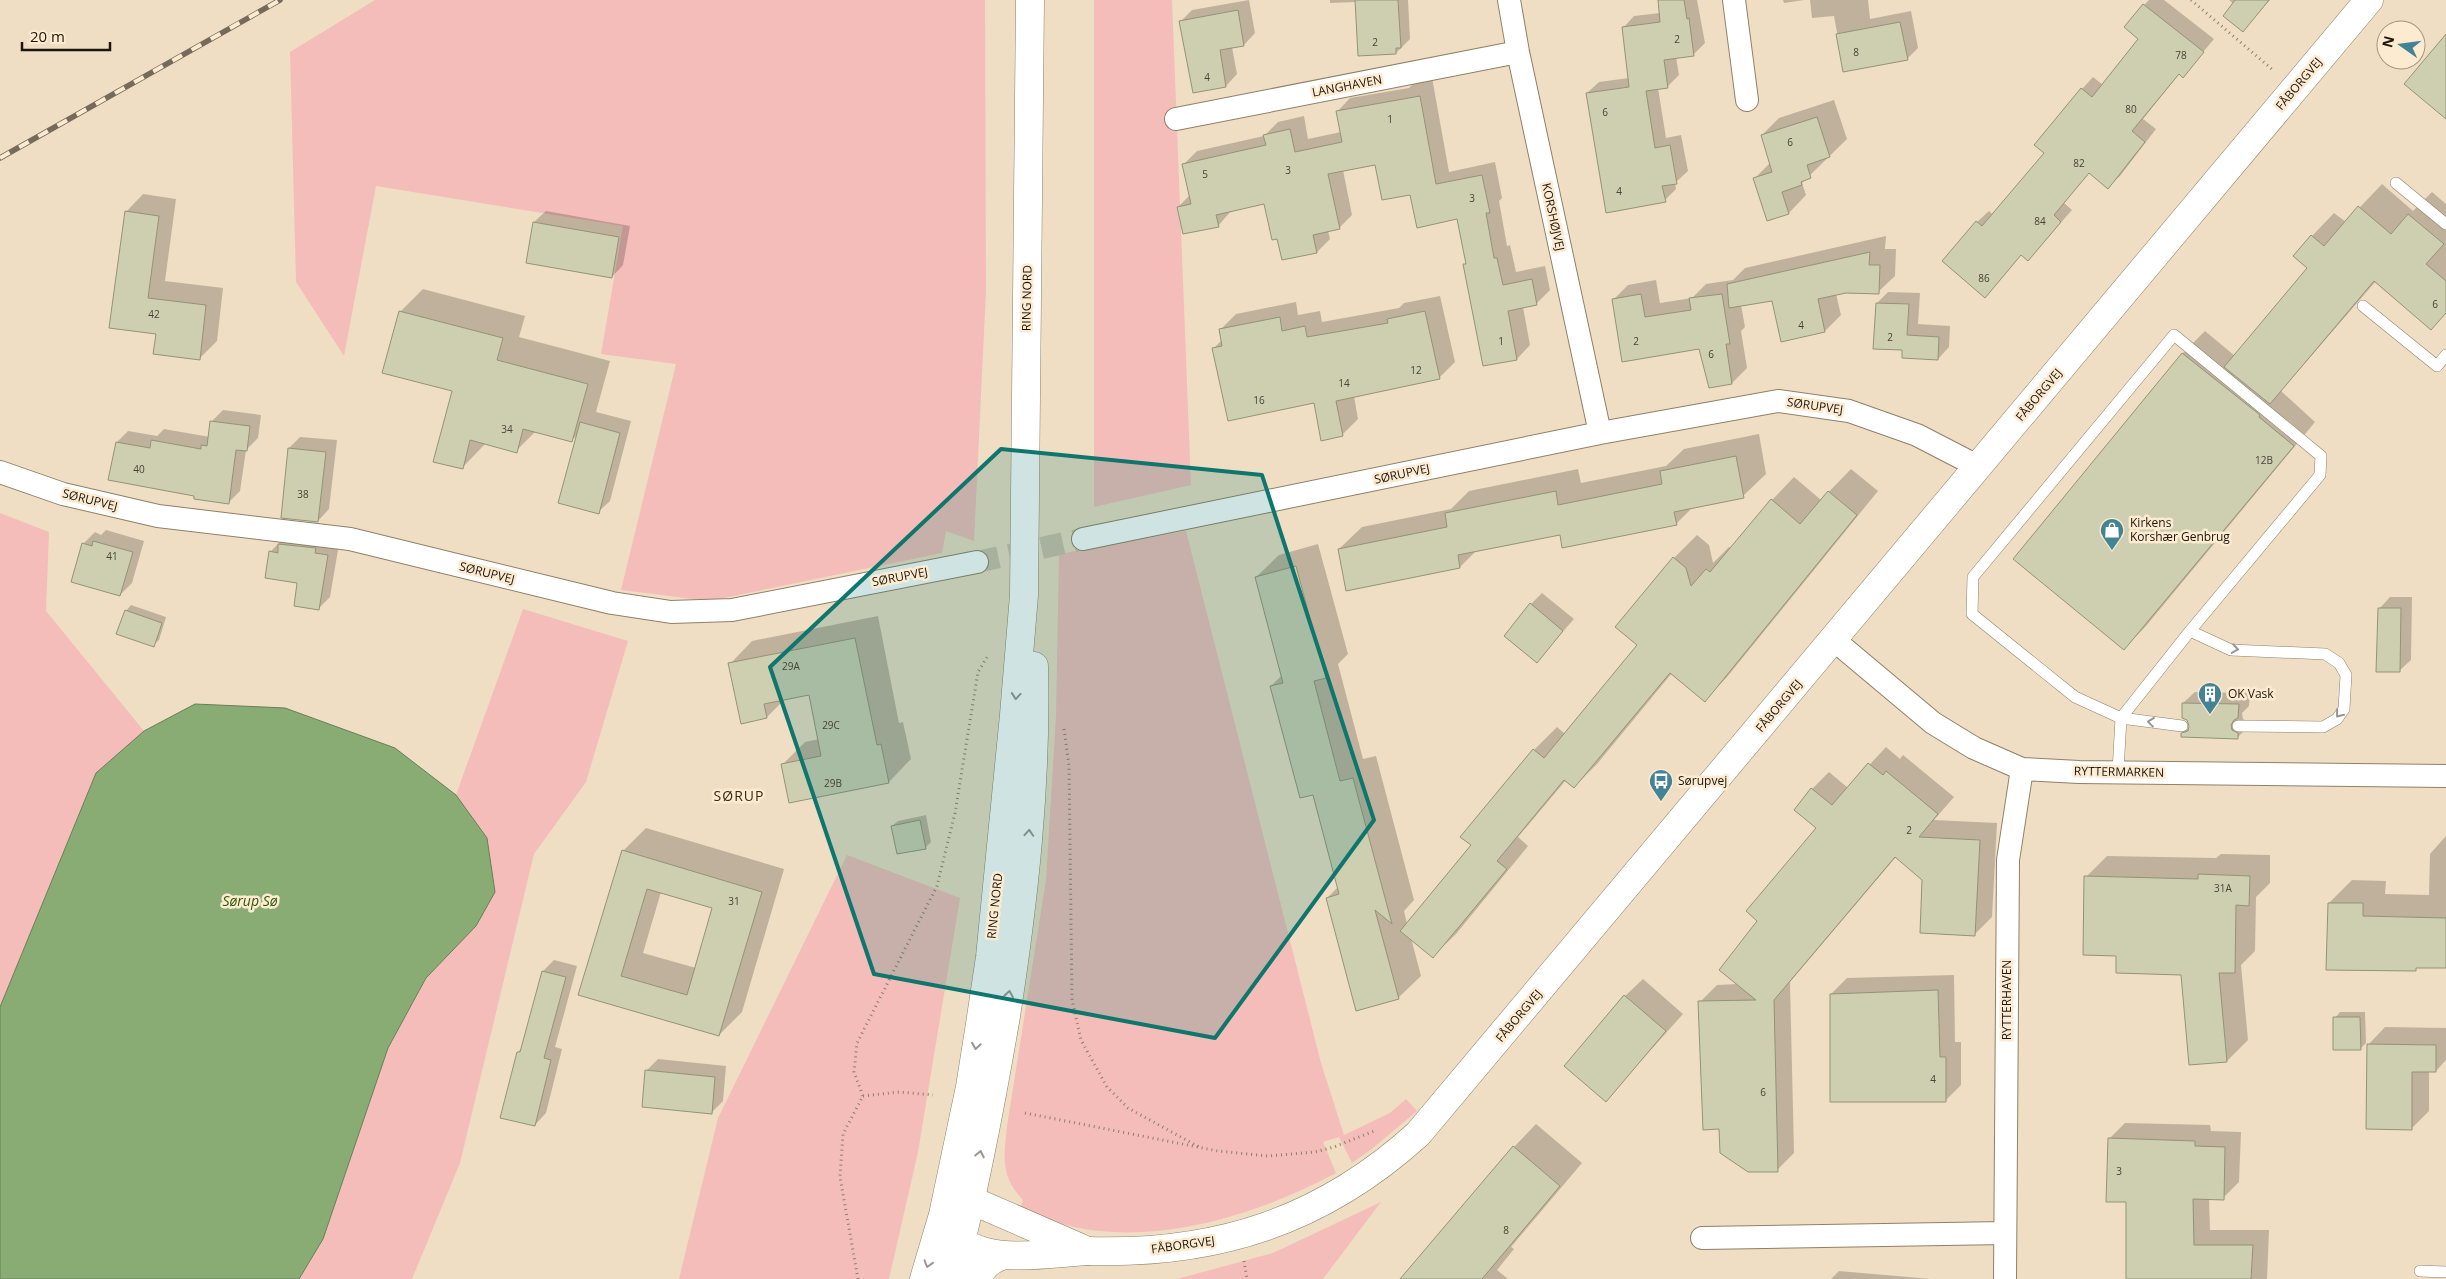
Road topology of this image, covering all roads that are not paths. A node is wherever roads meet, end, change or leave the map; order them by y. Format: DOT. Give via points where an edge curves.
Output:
graph roads {
  1 [pos="1030,0"];
  2 [pos="1509,0"];
  3 [pos="1734,0"];
  4 [pos="2369,0"];
  5 [pos="1518,52"];
  6 [pos="1747,100"];
  7 [pos="1176,119"];
  8 [pos="2396,183"];
  9 [pos="2446,224"];
  10 [pos="2363,306"];
  11 [pos="2446,355"];
  12 [pos="1600,433"];
  13 [pos="1979,466"];
  14 [pos="0,472"];
  15 [pos="1083,539"];
  16 [pos="977,562"];
  17 [pos="1024,595"];
  18 [pos="2190,631"];
  19 [pos="1834,640"];
  20 [pos="2121,718"];
  21 [pos="2182,726"];
  22 [pos="2238,726"];
  23 [pos="2022,769"];
  24 [pos="2118,772"];
  25 [pos="2446,776"];
  26 [pos="970,1202"];
  27 [pos="943,1214"];
  28 [pos="2005,1233"];
  29 [pos="1702,1238"];
  30 [pos="962,1241"];
  31 [pos="1088,1251"];
  32 [pos="1002,1256"];
  33 [pos="2420,1271"];
  34 [pos="2446,1272"];
  35 [pos="924,1279"];
  36 [pos="952,1279"];
  37 [pos="978,1279"];
  38 [pos="2005,1279"];
  1 -- 17 [label="main road, RING NORD"];
  2 -- 5 [label="street, KORSHØJVEJ"];
  3 -- 6 [label="street"];
  4 -- 13 [label="main road, FÅBORGVEJ"];
  5 -- 7 [label="street, LANGHAVEN"];
  5 -- 12 [label="street, KORSHØJVEJ"];
  8 -- 9 [label="lane"];
  10 -- 11 [label="lane" via="2437,366"];
  12 -- 13 [label="street, SØRUPVEJ" via="1778,401 1849,411 1917,435"];
  12 -- 15 [label="street, SØRUPVEJ"];
  13 -- 19 [label="main road, FÅBORGVEJ"];
  14 -- 16 [label="street, SØRUPVEJ" via="64,494 158,516 350,539 612,603 671,612 732,610"];
  26 -- 17 [label="main road, RING NORD, one-way" via="1008,1003 1029,837 1035,709 1034,662"];
  17 -- 27 [label="main road, RING NORD, one-way" via="990,957 970,1087"];
  18 -- 20 [label="lane"];
  18 -- 20 [label="lane" via="2320,475 2321,456 2174,334 1973,577 1972,614 2075,698"];
  18 -- 22 [label="lane, one-way" via="2231,650 2325,654 2340,663 2346,675 2344,709 2337,719 2323,727"];
  19 -- 23 [label="street, RYTTERMARKEN" via="1933,722 1974,748"];
  19 -- 31 [label="main road, FÅBORGVEJ" via="1434,1118 1398,1152 1321,1204 1261,1229 1189,1246"];
  21 -- 20 [label="lane, one-way"];
  20 -- 24 [label="lane"];
  23 -- 24 [label="street, RYTTERMARKEN"];
  23 -- 28 [label="street, RYTTERHAVEN" via="2008,860"];
  24 -- 25 [label="street, RYTTERMARKEN"];
  26 -- 27 [label="main road" via="957,1201"];
  26 -- 30 [label="main road"];
  26 -- 31 [label="main road"];
  27 -- 30 [label="main road" via="950,1231"];
  27 -- 35 [label="main road, one-way"];
  28 -- 29 [label="street"];
  28 -- 38 [label="street, RYTTERHAVEN"];
  30 -- 32 [label="main road"];
  30 -- 36 [label="main road"];
  31 -- 32 [label="main road, FÅBORGVEJ"];
  32 -- 37 [label="main road" via="986,1264"];
  33 -- 34 [label="lane"];
}
